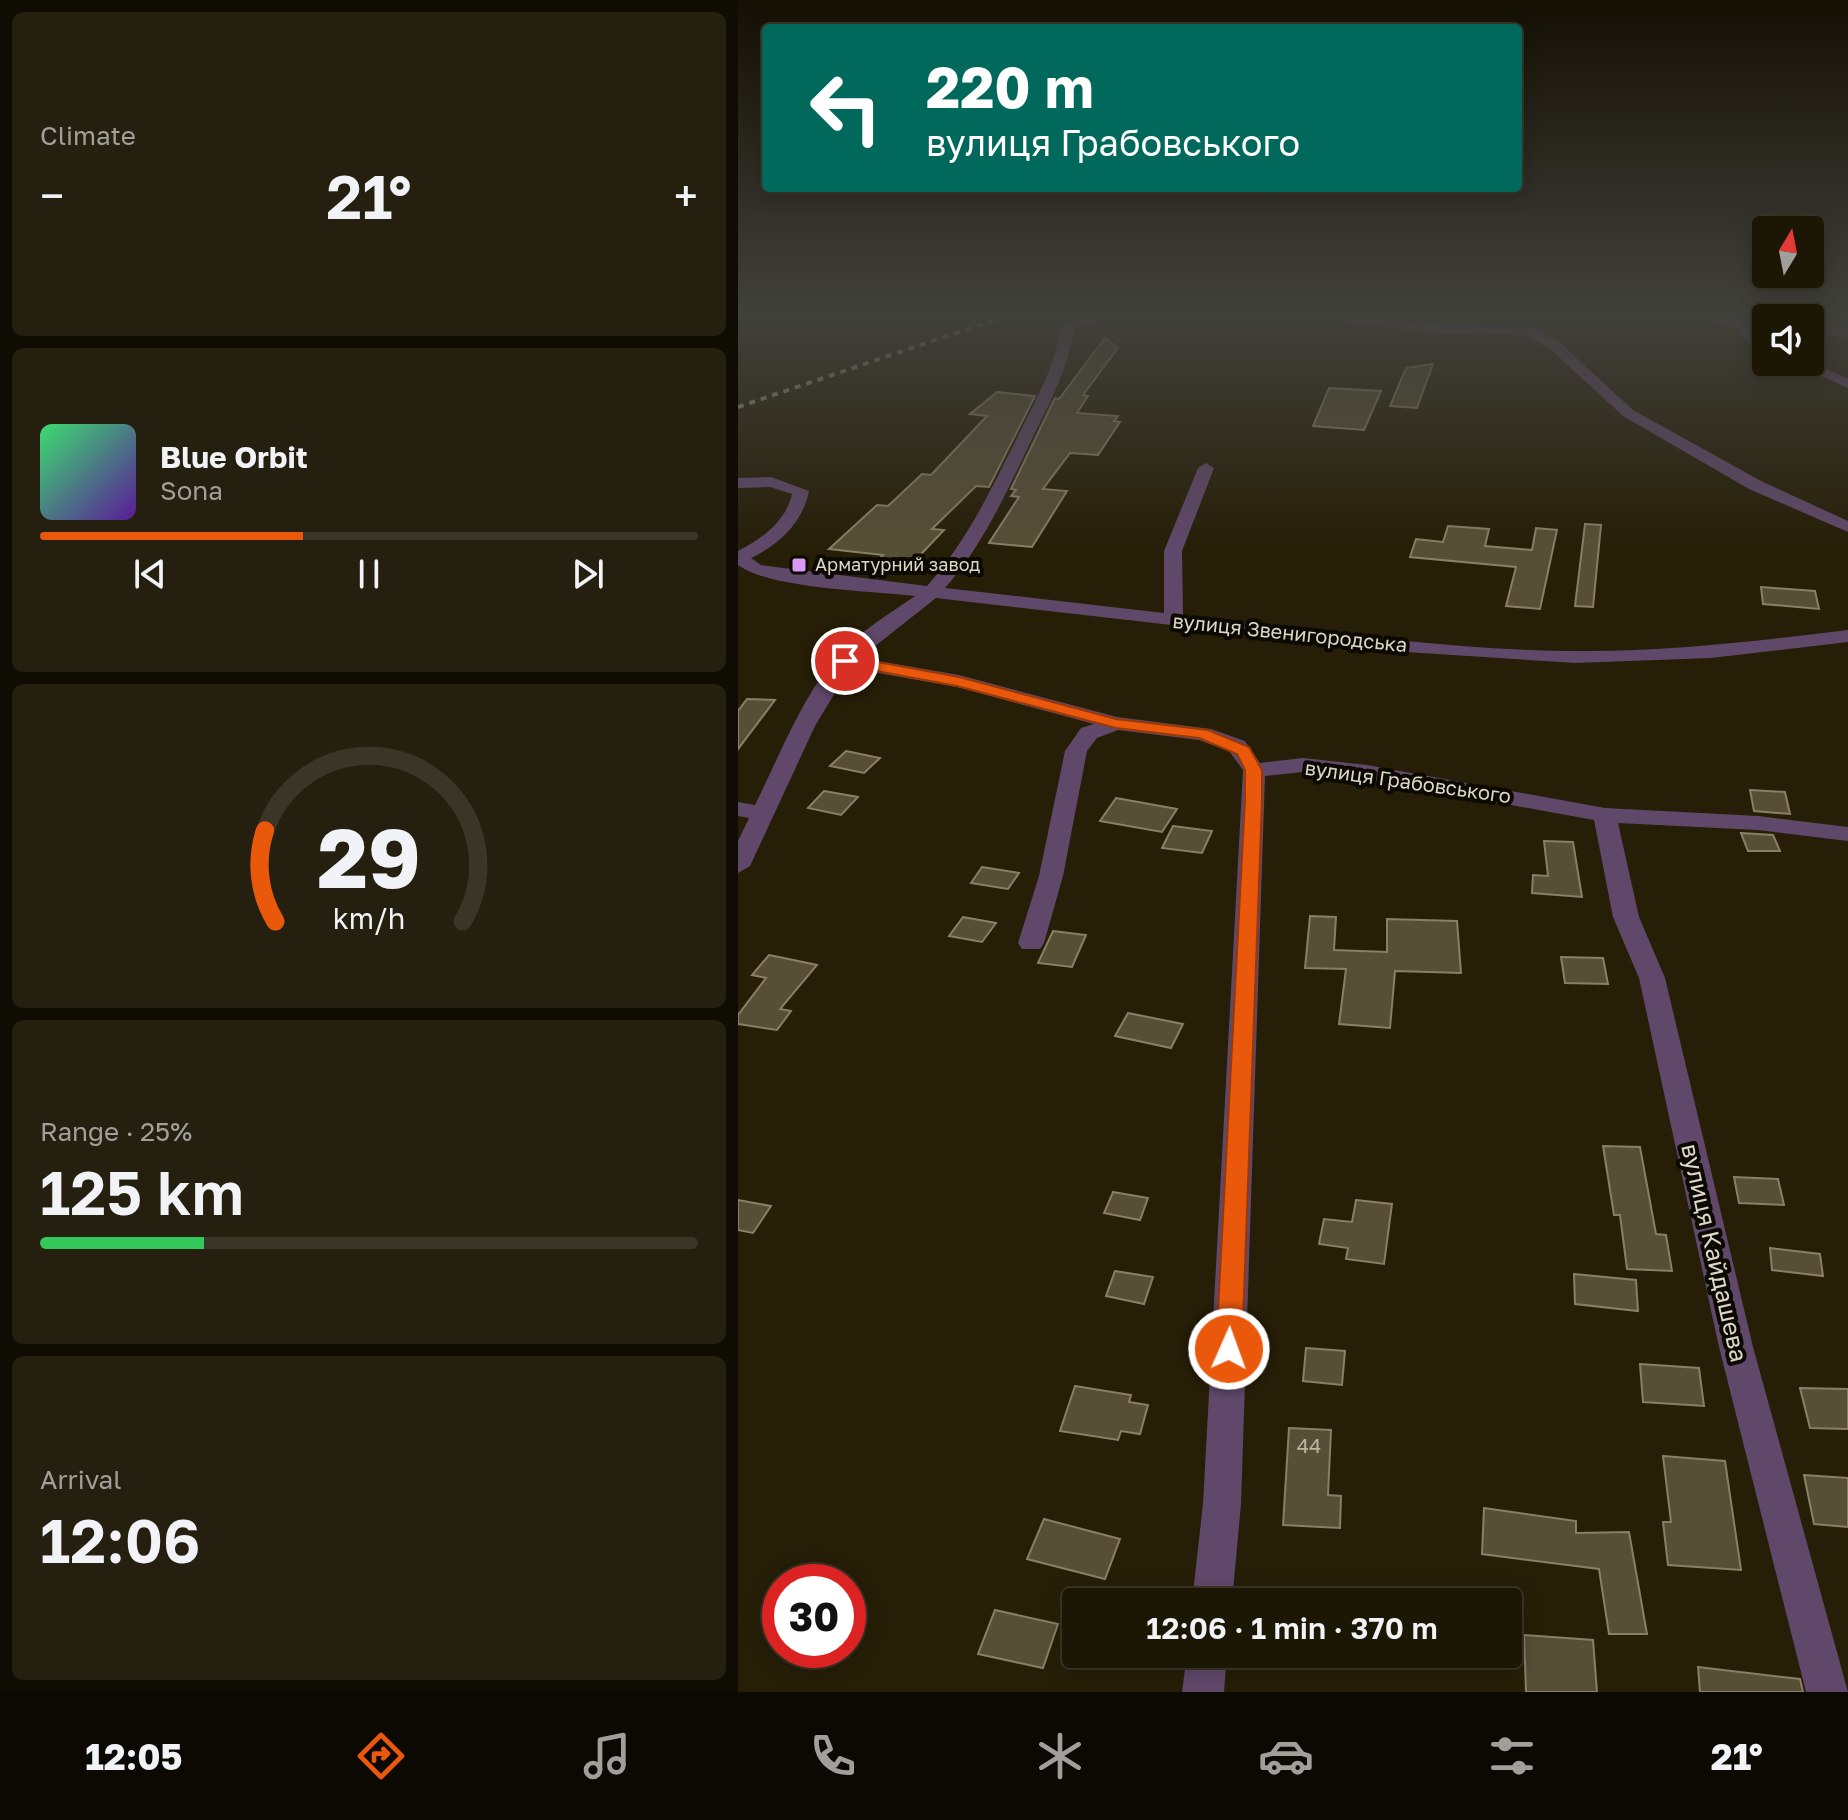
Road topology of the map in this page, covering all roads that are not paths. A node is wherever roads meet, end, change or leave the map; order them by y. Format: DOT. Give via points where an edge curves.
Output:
graph roads {
  1 [pos="1047,392"];
  2 [pos="1605,392"];
  3 [pos="1206,468"];
  4 [pos="738,483"];
  5 [pos="1848,527"];
  6 [pos="738,557"];
  7 [pos="930,594"];
  8 [pos="1174,621"];
  9 [pos="1848,636"];
  10 [pos="845,661"];
  11 [pos="1116,723"];
  12 [pos="1254,770"];
  13 [pos="738,809"];
  14 [pos="766,813"];
  15 [pos="1605,815"];
  16 [pos="1848,834"];
  17 [pos="738,866"];
  18 [pos="1031,943"];
  19 [pos="1213,1588"];
  20 [pos="1206,1668"];
  21 [pos="1203,1692"];
  22 [pos="1827,1692"];
  1 -- 7 [label="street" via="989,512 958,562"];
  2 -- 5 [label="street" via="1628,413 1755,485"];
  3 -- 8 [label="street" via="1173,551"];
  4 -- 6 [label="street" via="771,482 801,491 784,524 758,548"];
  6 -- 7 [label="street, вулиця Звенигородська" via="755,569 779,575"];
  7 -- 8 [label="street, вулиця Звенигородська"];
  7 -- 10 [label="street"];
  8 -- 9 [label="street, вулиця Звенигородська" via="1406,646 1575,657 1711,652"];
  10 -- 11 [label="street" via="959,681"];
  10 -- 14 [label="street" via="804,726"];
  11 -- 12 [label="street" via="1216,737 1243,750"];
  11 -- 18 [label="street" via="1089,733 1076,751 1051,876"];
  12 -- 15 [label="street, вулиця Грабовського" via="1303,765 1367,772"];
  12 -- 19 [label="street" via="1222,1504"];
  13 -- 14 [label="street"];
  14 -- 17 [label="street"];
  15 -- 16 [label="street, вулиця Грабовського"];
  15 -- 22 [label="street, вулиця Кайдашева" via="1626,917 1657,999 1736,1347"];
  20 -- 21 [label="street"];
}
